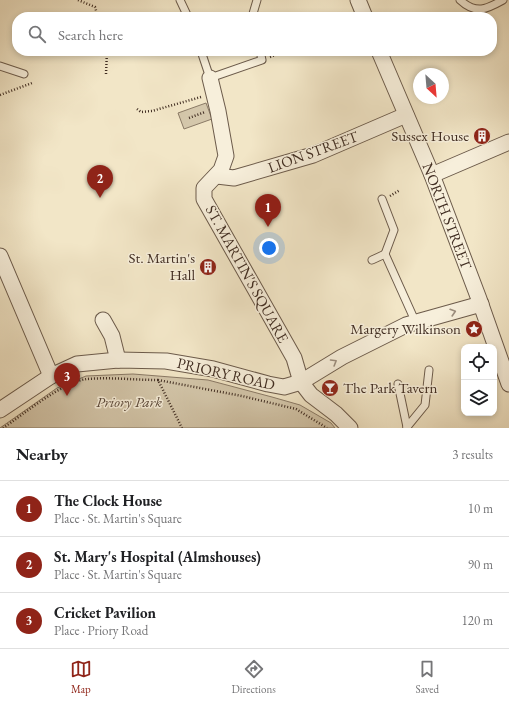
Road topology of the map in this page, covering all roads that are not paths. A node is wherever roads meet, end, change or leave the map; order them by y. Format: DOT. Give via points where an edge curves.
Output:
graph roads {
  1 [pos="180,0"];
  2 [pos="257,0"];
  3 [pos="358,0"];
  4 [pos="460,0"];
  5 [pos="503,0"];
  6 [pos="186,12"];
  7 [pos="253,12"];
  8 [pos="362,12"];
  9 [pos="202,56"];
  10 [pos="261,56"];
  11 [pos="381,56"];
  12 [pos="0,66"];
  13 [pos="24,74"];
  14 [pos="210,78"];
  15 [pos="406,115"];
  16 [pos="509,142"];
  17 [pos="432,175"];
  18 [pos="217,176"];
  19 [pos="382,199"];
  20 [pos="385,254"];
  21 [pos="0,256"];
  22 [pos="372,260"];
  23 [pos="481,304"];
  24 [pos="103,320"];
  25 [pos="416,323"];
  26 [pos="118,360"];
  27 [pos="506,368"];
  28 [pos="429,370"];
  29 [pos="51,376"];
  30 [pos="300,382"];
  31 [pos="398,384"];
  32 [pos="509,384"];
  33 [pos="0,410"];
  34 [pos="350,428"];
  35 [pos="408,428"];
  1 -- 6 [label="lane"];
  2 -- 7 [label="lane"];
  3 -- 8 [label="street"];
  4 -- 5 [label="lane" via="478,10 488,9"];
  9 -- 14 [label="lane"];
  10 -- 14 [label="lane" via="262,60"];
  11 -- 15 [label="street, NORTH STREET"];
  12 -- 13 [label="lane"];
  14 -- 18 [label="street, ST. MARTIN'S SQUARE" via="226,156"];
  15 -- 17 [label="street, NORTH STREET"];
  15 -- 18 [label="street, LION STREET" via="313,155 234,178"];
  16 -- 17 [label="street"];
  17 -- 23 [label="street, NORTH STREET"];
  18 -- 30 [label="street, ST. MARTIN'S SQUARE" via="204,188 204,199 294,358"];
  19 -- 20 [label="lane" via="394,230"];
  20 -- 22 [label="lane"];
  20 -- 25 [label="lane"];
  21 -- 29 [label="street"];
  25 -- 23 [label="street, PRIORY ROAD, one-way"];
  23 -- 27 [label="street, NORTH STREET"];
  24 -- 26 [label="street" via="112,336"];
  30 -- 25 [label="street, PRIORY ROAD, one-way" via="394,330"];
  26 -- 29 [label="street, PRIORY ROAD" via="77,364"];
  26 -- 30 [label="street, PRIORY ROAD" via="166,361 213,369 284,387"];
  27 -- 32 [label="street, NORTH STREET"];
  28 -- 35 [label="lane" via="425,405"];
  29 -- 33 [label="street, PRIORY ROAD"];
  30 -- 34 [label="street" via="311,395"];
  31 -- 35 [label="lane"];
}
